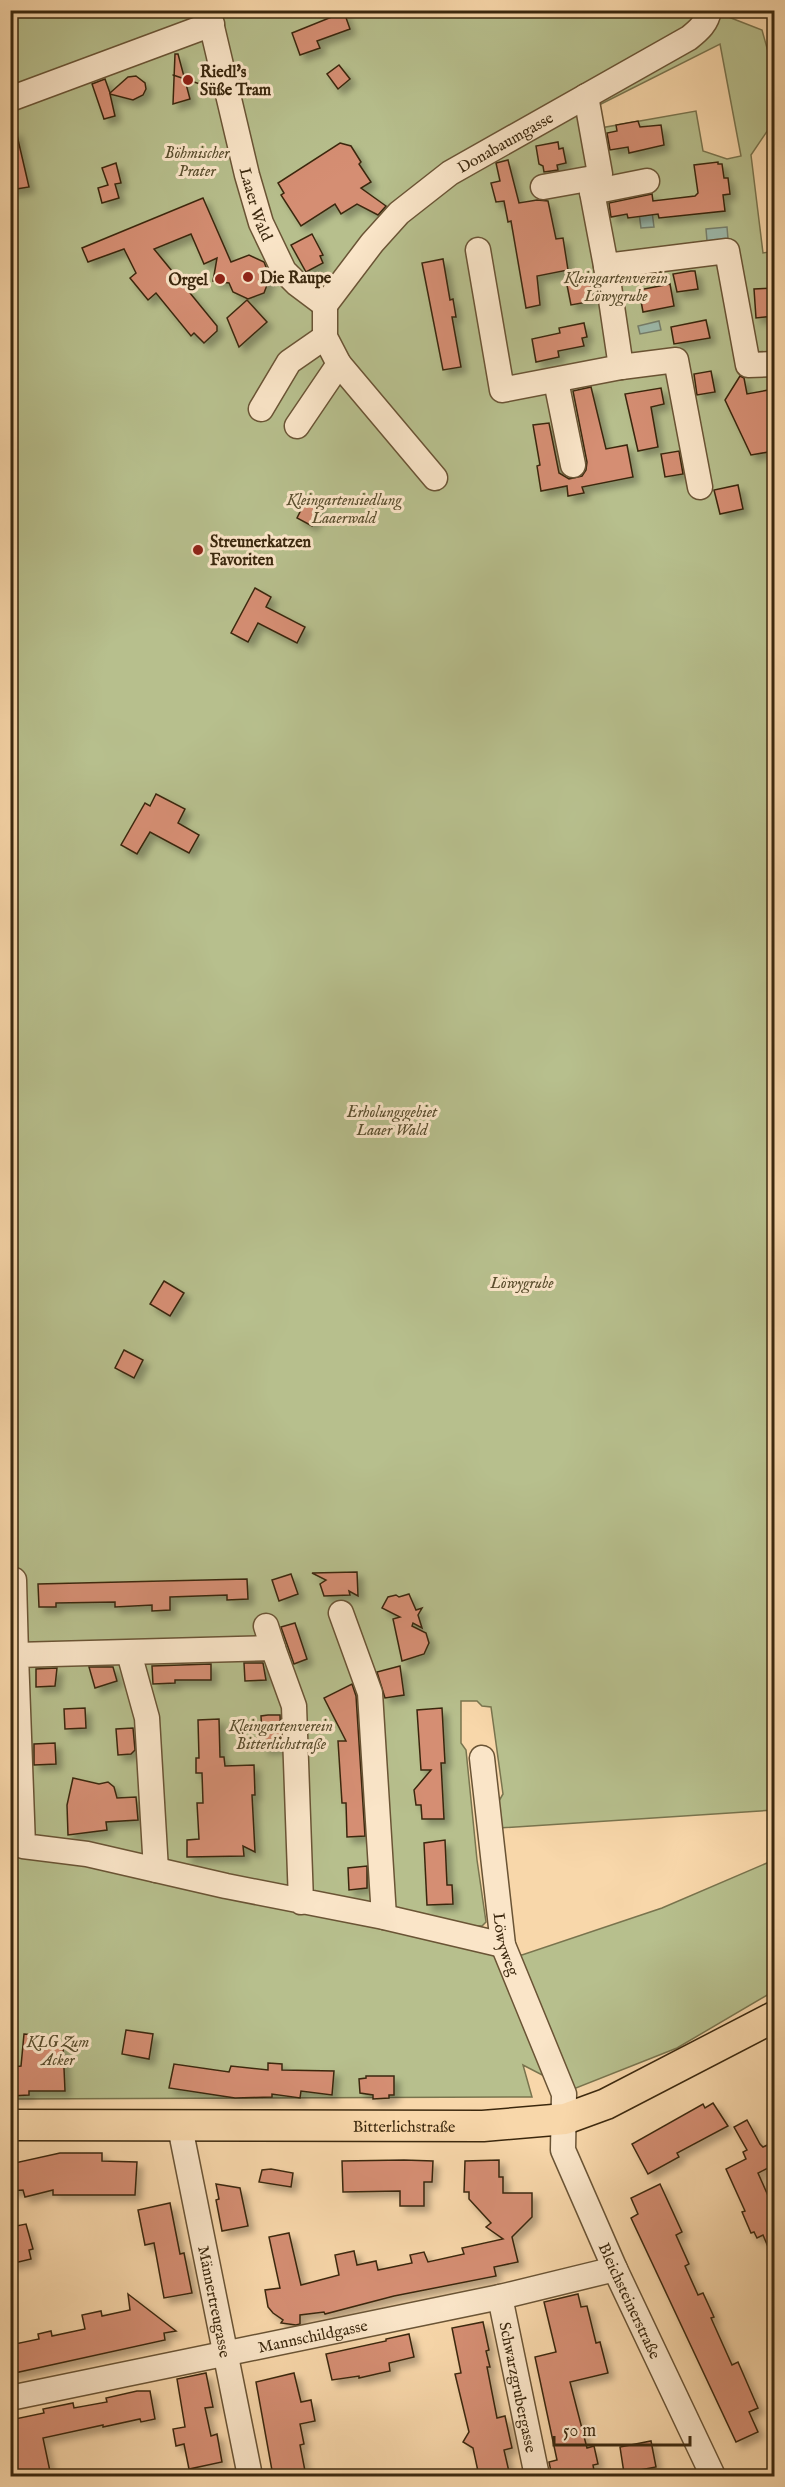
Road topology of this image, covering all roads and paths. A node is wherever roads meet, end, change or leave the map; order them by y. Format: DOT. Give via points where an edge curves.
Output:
graph roads {
  1 [pos="709,10"];
  2 [pos="210,17"];
  3 [pos="586,96"];
  4 [pos="10,99"];
  5 [pos="647,182"];
  6 [pos="595,185"];
  7 [pos="543,187"];
  8 [pos="478,250"];
  9 [pos="606,266"];
  10 [pos="325,305"];
  11 [pos="325,337"];
  12 [pos="339,364"];
  13 [pos="774,364"];
  14 [pos="621,367"];
  15 [pos="556,381"];
  16 [pos="261,409"];
  17 [pos="297,426"];
  18 [pos="573,465"];
  19 [pos="435,478"];
  20 [pos="700,487"];
  21 [pos="14,1581"];
  22 [pos="341,1613"];
  23 [pos="129,1653"];
  24 [pos="16,1655"];
  25 [pos="482,1758"];
  26 [pos="156,1870"];
  27 [pos="301,1902"];
  28 [pos="384,1917"];
  29 [pos="503,1945"];
  30 [pos="774,2017"];
  31 [pos="565,2119"];
  32 [pos="10,2125"];
  33 [pos="180,2127"];
  34 [pos="615,2269"];
  35 [pos="500,2297"];
  36 [pos="224,2352"];
  37 [pos="10,2398"];
  38 [pos="250,2476"];
  39 [pos="537,2476"];
  40 [pos="713,2476"];
  1 -- 3 [label="street, Donabaumgasse" via="700,29 689,38"];
  2 -- 4 [label="street"];
  2 -- 10 [label="street, Laaer Wald" via="261,223 284,271"];
  3 -- 6 [label="street" via="600,174"];
  3 -- 10 [label="street, Donabaumgasse" via="450,173 399,213"];
  5 -- 6 [label="street"];
  6 -- 7 [label="street"];
  6 -- 9 [label="street"];
  8 -- 15 [label="street" via="502,390"];
  9 -- 13 [label="street" via="727,251 748,365"];
  9 -- 14 [label="street"];
  10 -- 11 [label="street"];
  11 -- 12 [label="street"];
  11 -- 16 [label="street" via="289,363"];
  12 -- 17 [label="street"];
  12 -- 19 [label="street"];
  14 -- 15 [label="street"];
  14 -- 20 [label="street" via="676,360"];
  15 -- 18 [label="street"];
  21 -- 24 [label="street"];
  22 -- 28 [label="street" via="370,1693"];
  23 -- 24 [label="street"];
  23 -- 26 [label="street" via="147,1718"];
  23 -- 27 [label="street" via="269,1637 294,1706"];
  24 -- 26 [label="street" via="23,1846 87,1854"];
  25 -- 29 [label="street, Löwyweg"];
  26 -- 27 [label="street"];
  27 -- 28 [label="street"];
  28 -- 29 [label="street"];
  29 -- 31 [label="street, Löwyweg" via="564,2094"];
  30 -- 31 [label="main road, Bitterlichstraße" via="606,2104"];
  31 -- 33 [label="main road, Bitterlichstraße" via="483,2126"];
  31 -- 34 [label="street, Bleichsteinerstraße" via="563,2150"];
  32 -- 33 [label="main road, Bitterlichstraße"];
  33 -- 36 [label="street, Männertreugasse"];
  34 -- 35 [label="street, Mannschildgasse"];
  34 -- 40 [label="street, Bleichsteinerstraße"];
  35 -- 36 [label="street, Mannschildgasse"];
  35 -- 39 [label="street, Schwarzgrubergasse"];
  36 -- 37 [label="street, Mannschildgasse"];
  36 -- 38 [label="street, Männertreugasse"];
}
